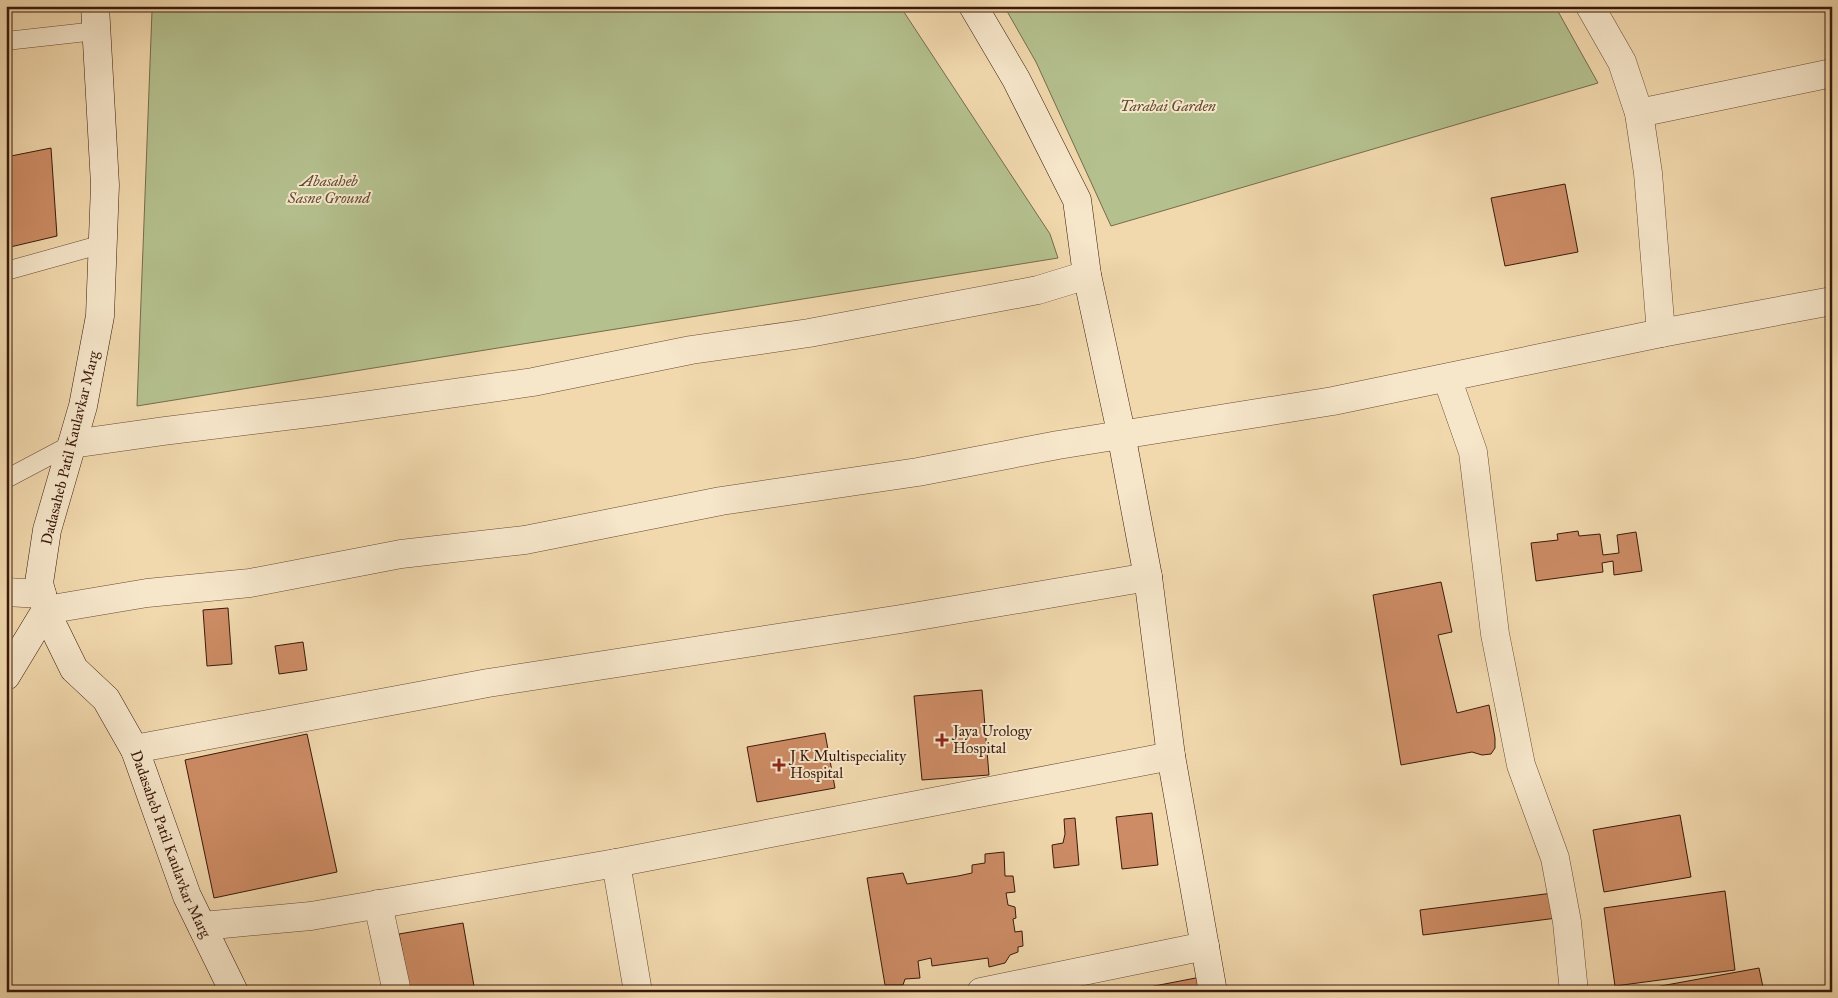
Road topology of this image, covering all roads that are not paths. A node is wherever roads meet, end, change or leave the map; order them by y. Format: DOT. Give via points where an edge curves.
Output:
graph roads {
  1 [pos="973,6"];
  2 [pos="1590,6"];
  3 [pos="95,19"];
  4 [pos="6,41"];
  5 [pos="1832,72"];
  6 [pos="1639,113"];
  7 [pos="103,244"];
  8 [pos="6,271"];
  9 [pos="1087,275"];
  10 [pos="1832,301"];
  11 [pos="1661,333"];
  12 [pos="1447,378"];
  13 [pos="1121,435"];
  14 [pos="72,444"];
  15 [pos="6,479"];
  16 [pos="1148,577"];
  17 [pos="6,592"];
  18 [pos="44,602"];
  19 [pos="6,676"];
  20 [pos="135,750"];
  21 [pos="1170,756"];
  22 [pos="616,863"];
  23 [pos="378,904"];
  24 [pos="202,926"];
  25 [pos="1205,946"];
  26 [pos="1085,981"];
  27 [pos="234,992"];
  28 [pos="397,992"];
  29 [pos="638,992"];
  30 [pos="981,992"];
  31 [pos="1214,992"];
  32 [pos="1574,992"];
  1 -- 9 [label="street" via="1016,79 1077,200"];
  2 -- 6 [label="street" via="1622,62"];
  3 -- 4 [label="lane"];
  3 -- 7 [label="street, Dadasaheb Patil Kaulavkar Marg" via="105,185"];
  5 -- 6 [label="street"];
  6 -- 11 [label="street" via="1648,173"];
  7 -- 8 [label="lane"];
  7 -- 14 [label="street, Dadasaheb Patil Kaulavkar Marg" via="100,316 84,406"];
  9 -- 13 [label="street"];
  9 -- 14 [label="street" via="1038,290 809,333 691,350 533,382"];
  10 -- 11 [label="street"];
  11 -- 12 [label="street"];
  12 -- 13 [label="street" via="1334,401"];
  12 -- 32 [label="street" via="1473,452 1495,634 1522,766 1555,858"];
  13 -- 16 [label="street"];
  13 -- 18 [label="street" via="918,472 721,501 526,540 401,554 250,583"];
  14 -- 15 [label="lane"];
  14 -- 18 [label="street, Dadasaheb Patil Kaulavkar Marg" via="47,530 39,583"];
  16 -- 20 [label="street" via="488,683"];
  16 -- 21 [label="street"];
  17 -- 18 [label="street"];
  18 -- 19 [label="street"];
  18 -- 20 [label="street, Dadasaheb Patil Kaulavkar Marg" via="74,669 106,699"];
  20 -- 24 [label="street, Dadasaheb Patil Kaulavkar Marg" via="187,896"];
  21 -- 22 [label="street"];
  21 -- 25 [label="street"];
  22 -- 23 [label="street"];
  22 -- 29 [label="street"];
  23 -- 24 [label="street" via="311,916"];
  23 -- 28 [label="street"];
  24 -- 27 [label="street, Dadasaheb Patil Kaulavkar Marg"];
  25 -- 26 [label="street"];
  25 -- 31 [label="street"];
  26 -- 30 [label="street"];
}
